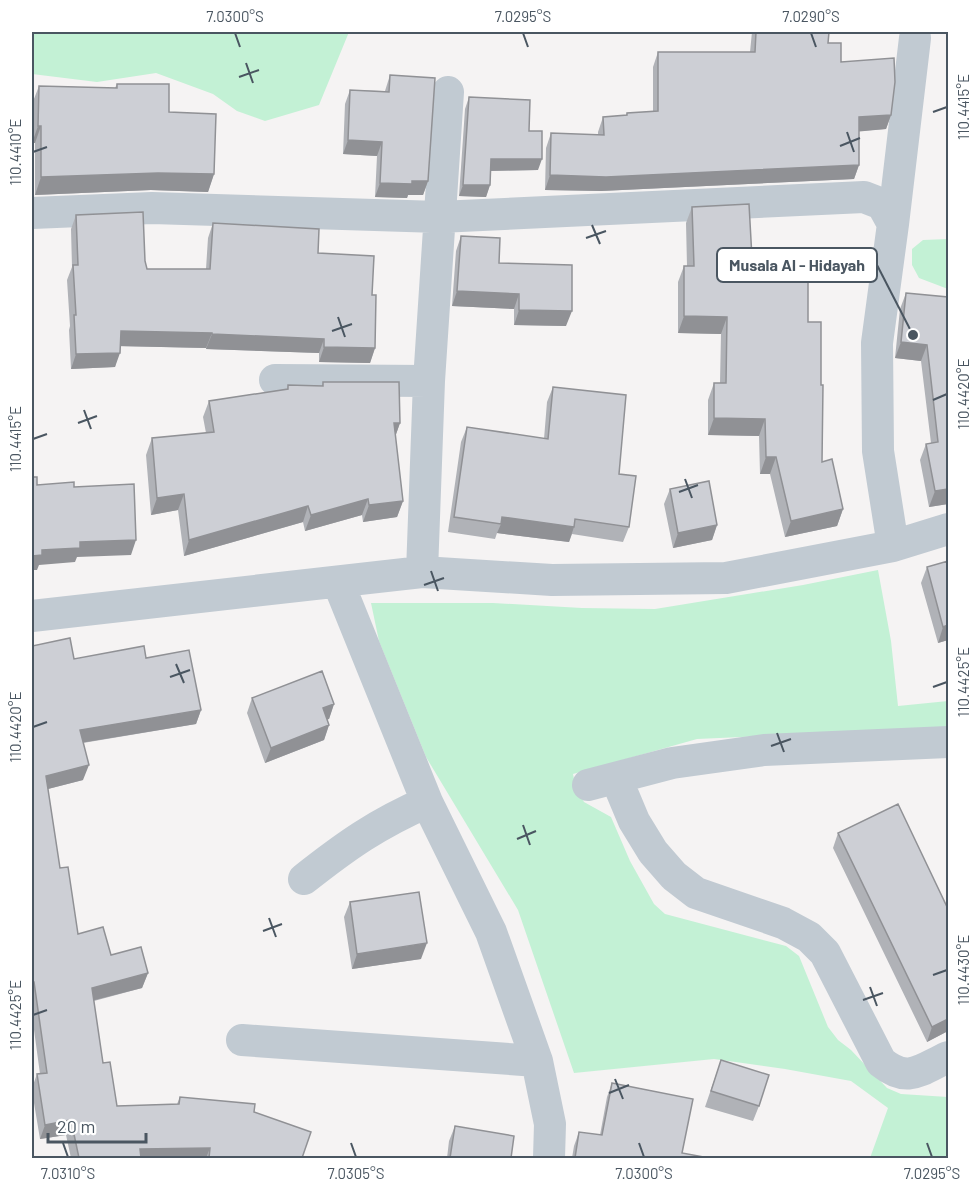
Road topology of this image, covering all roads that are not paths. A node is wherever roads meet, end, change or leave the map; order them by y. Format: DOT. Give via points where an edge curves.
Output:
graph roads {
  1 [pos="915,38"];
  2 [pos="447,92"];
  3 [pos="32,213"];
  4 [pos="439,217"];
  5 [pos="893,224"];
  6 [pos="274,380"];
  7 [pos="429,381"];
  8 [pos="948,529"];
  9 [pos="893,546"];
  10 [pos="422,572"];
  11 [pos="338,582"];
  12 [pos="32,616"];
  13 [pos="948,742"];
  14 [pos="427,802"];
  15 [pos="304,879"];
  16 [pos="242,1040"];
  17 [pos="948,1056"];
  18 [pos="537,1061"];
  19 [pos="549,1158"];
  1 -- 5 [label="street"];
  2 -- 4 [label="street"];
  3 -- 4 [label="street" via="152,208"];
  4 -- 5 [label="street" via="864,197 882,204"];
  4 -- 7 [label="street"];
  5 -- 9 [label="street" via="877,343 878,451"];
  6 -- 7 [label="street"];
  7 -- 10 [label="street"];
  8 -- 9 [label="street"];
  9 -- 10 [label="street" via="726,578 552,580"];
  10 -- 11 [label="street"];
  11 -- 12 [label="street"];
  11 -- 14 [label="street"];
  13 -- 17 [label="street" via="764,750 672,763 602,781 653,852 696,893 783,923 809,937 825,952 873,1048 892,1071 902,1075 913,1073"];
  14 -- 15 [label="street" via="360,836"];
  14 -- 18 [label="street" via="491,932"];
  16 -- 18 [label="street"];
  18 -- 19 [label="street" via="550,1124"];
}
